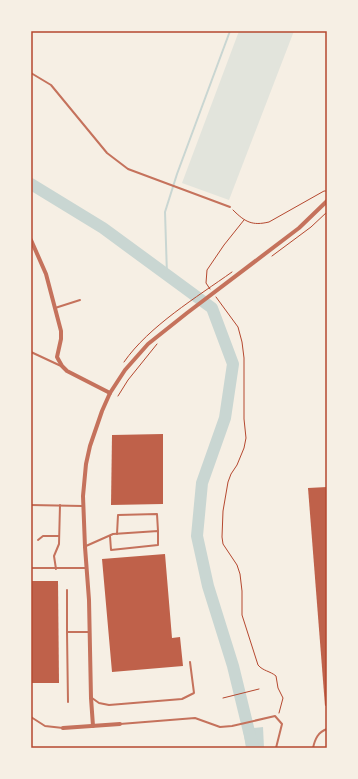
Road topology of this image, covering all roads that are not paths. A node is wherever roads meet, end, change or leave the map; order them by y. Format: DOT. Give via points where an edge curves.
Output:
graph roads {
  1 [pos="31,74"];
  2 [pos="327,201"];
  3 [pos="230,207"];
  4 [pos="31,240"];
  5 [pos="80,300"];
  6 [pos="55,308"];
  7 [pos="31,352"];
  8 [pos="62,366"];
  9 [pos="110,393"];
  10 [pos="31,505"];
  11 [pos="60,505"];
  12 [pos="84,506"];
  13 [pos="158,531"];
  14 [pos="117,534"];
  15 [pos="59,536"];
  16 [pos="110,536"];
  17 [pos="38,540"];
  18 [pos="85,547"];
  19 [pos="31,568"];
  20 [pos="86,568"];
  21 [pos="56,569"];
  22 [pos="67,590"];
  23 [pos="67,632"];
  24 [pos="90,632"];
  25 [pos="190,662"];
  26 [pos="91,698"];
  27 [pos="68,702"];
  28 [pos="31,717"];
  29 [pos="120,724"];
  30 [pos="93,726"];
  31 [pos="62,728"];
  32 [pos="327,730"];
  33 [pos="276,748"];
  34 [pos="313,748"];
  1 -- 3 [label="lane" via="51,85 107,153 128,169"];
  2 -- 9 [label="street" via="299,228 148,344 125,370"];
  4 -- 6 [label="street" via="46,274"];
  5 -- 6 [label="lane"];
  6 -- 8 [label="street" via="61,331 57,357"];
  7 -- 8 [label="lane"];
  8 -- 9 [label="street" via="66,371"];
  9 -- 12 [label="street" via="90,446 86,464"];
  10 -- 11 [label="lane"];
  11 -- 12 [label="lane"];
  11 -- 15 [label="lane"];
  12 -- 18 [label="street"];
  13 -- 14 [label="lane"];
  13 -- 14 [label="lane" via="156,514 118,515"];
  13 -- 16 [label="lane" via="158,545 111,550"];
  14 -- 16 [label="lane"];
  15 -- 17 [label="lane" via="44,536"];
  15 -- 21 [label="lane" via="54,556"];
  16 -- 18 [label="lane"];
  18 -- 20 [label="street"];
  19 -- 21 [label="lane"];
  20 -- 21 [label="lane"];
  20 -- 24 [label="street"];
  22 -- 23 [label="lane"];
  23 -- 24 [label="lane"];
  23 -- 27 [label="lane"];
  24 -- 26 [label="street"];
  25 -- 26 [label="lane" via="194,693 182,699 108,705"];
  26 -- 30 [label="street"];
  28 -- 31 [label="lane" via="45,726"];
  29 -- 30 [label="street"];
  29 -- 33 [label="lane" via="195,718 220,727 275,716 282,724"];
  30 -- 31 [label="street"];
  32 -- 34 [label="lane" via="321,731"];
}
